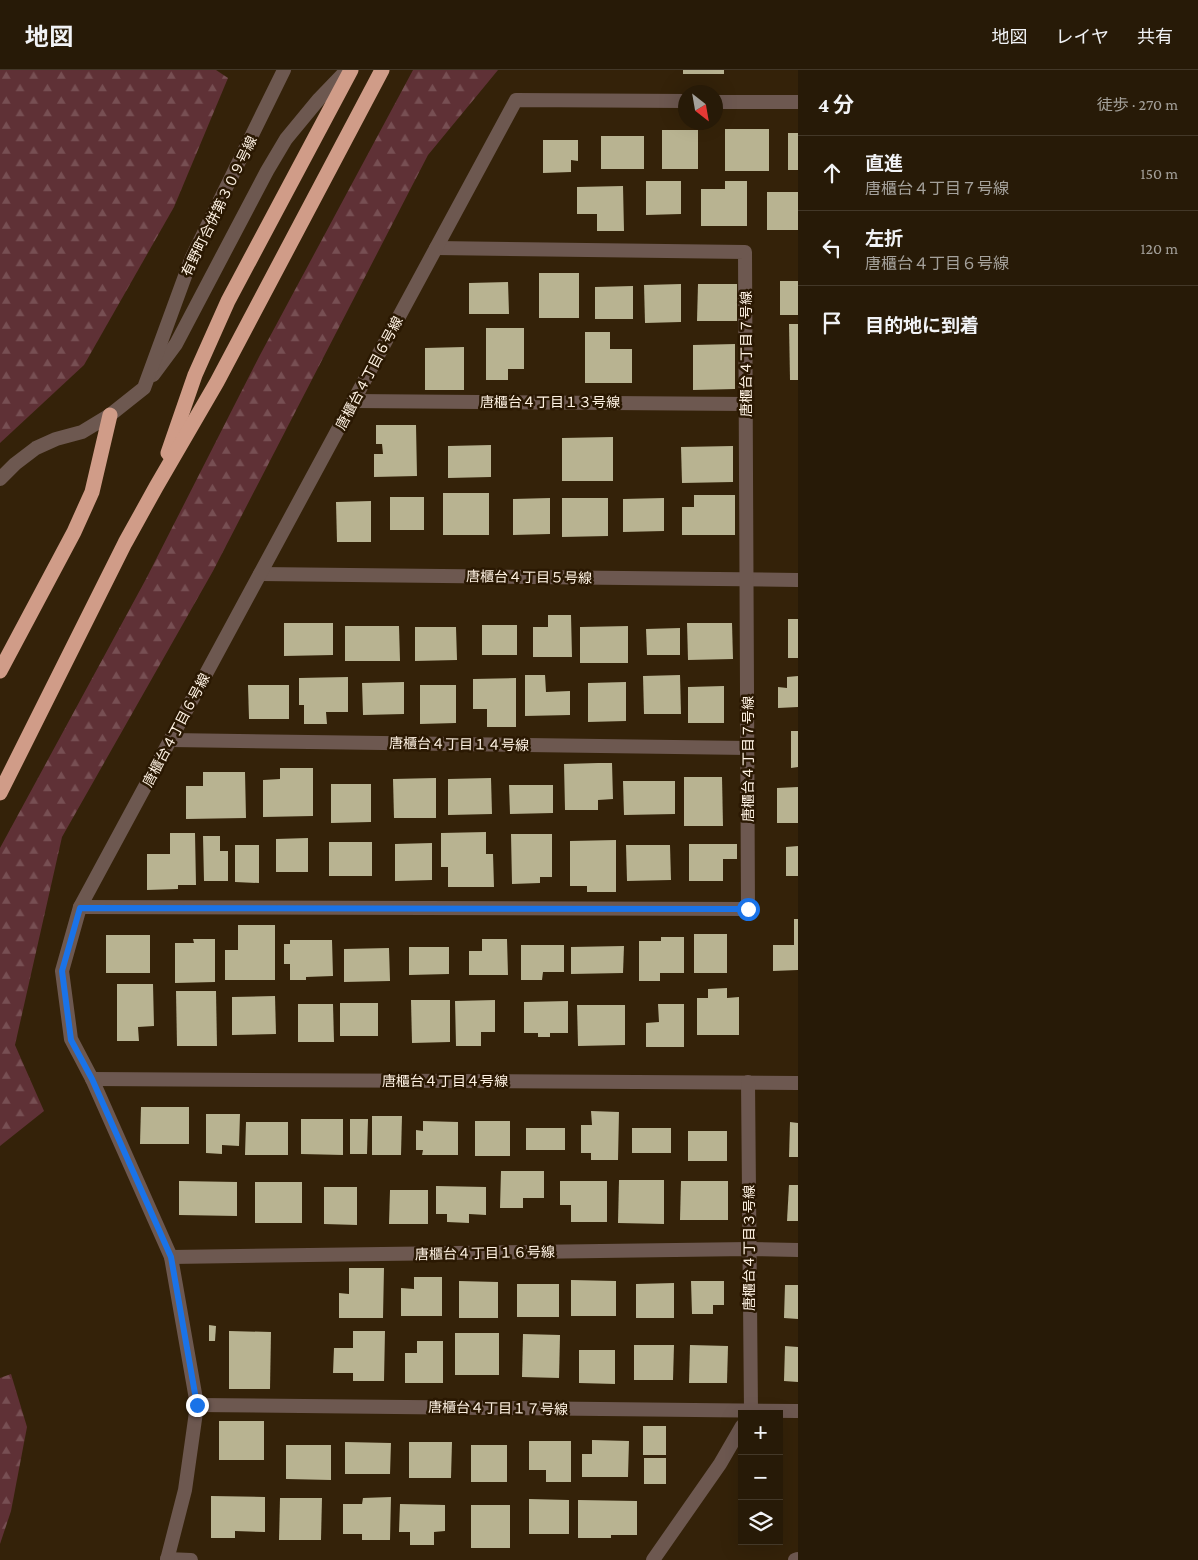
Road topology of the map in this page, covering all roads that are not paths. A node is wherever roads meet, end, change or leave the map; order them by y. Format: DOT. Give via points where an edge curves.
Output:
graph roads {
  1 [pos="284,70"];
  2 [pos="347,70"];
  3 [pos="351,70"];
  4 [pos="382,70"];
  5 [pos="678,101"];
  6 [pos="723,102"];
  7 [pos="798,102"];
  8 [pos="436,248"];
  9 [pos="144,388"];
  10 [pos="354,401"];
  11 [pos="746,404"];
  12 [pos="110,415"];
  13 [pos="0,479"];
  14 [pos="156,488"];
  15 [pos="260,574"];
  16 [pos="748,580"];
  17 [pos="798,580"];
  18 [pos="0,671"];
  19 [pos="171,740"];
  20 [pos="748,748"];
  21 [pos="0,793"];
  22 [pos="80,908"];
  23 [pos="92,1079"];
  24 [pos="748,1082"];
  25 [pos="798,1083"];
  26 [pos="750,1249"];
  27 [pos="798,1250"];
  28 [pos="171,1257"];
  29 [pos="197,1405"];
  30 [pos="750,1410"];
  31 [pos="783,1411"];
  32 [pos="798,1411"];
  33 [pos="738,1412"];
  34 [pos="738,1433"];
  35 [pos="167,1560"];
  36 [pos="191,1560"];
  37 [pos="653,1560"];
  1 -- 9 [label="street, 有野町合併第３０９号線" via="192,257"];
  2 -- 9 [label="street" via="286,139 176,344"];
  3 -- 14 [label="highway" via="228,301 195,375"];
  4 -- 14 [label="highway" via="217,382"];
  5 -- 8 [label="street, 唐櫃台４丁目６号線" via="516,100"];
  6 -- 7 [label="street"];
  8 -- 10 [label="street, 唐櫃台４丁目６号線"];
  8 -- 11 [label="street, 唐櫃台４丁目７号線" via="745,252"];
  9 -- 12 [label="street"];
  10 -- 11 [label="street, 唐櫃台４丁目１３号線"];
  10 -- 15 [label="street, 唐櫃台４丁目６号線"];
  11 -- 16 [label="street, 唐櫃台４丁目７号線"];
  12 -- 13 [label="street" via="82,432 36,448"];
  12 -- 18 [label="highway" via="92,492"];
  14 -- 21 [label="highway" via="125,543"];
  15 -- 16 [label="street, 唐櫃台４丁目５号線"];
  15 -- 19 [label="street, 唐櫃台４丁目６号線"];
  16 -- 17 [label="street, 唐櫃台４丁目５号線"];
  16 -- 20 [label="street, 唐櫃台４丁目７号線"];
  19 -- 20 [label="street, 唐櫃台４丁目１４号線"];
  19 -- 22 [label="street, 唐櫃台４丁目６号線"];
  20 -- 22 [label="street, 唐櫃台４丁目７号線" via="748,909"];
  22 -- 23 [label="street, 唐櫃台４丁目６号線" via="62,971 71,1040"];
  23 -- 24 [label="street, 唐櫃台４丁目４号線"];
  23 -- 28 [label="street, 唐櫃台４丁目６号線"];
  24 -- 25 [label="street, 唐櫃台４丁目４号線"];
  24 -- 26 [label="street, 唐櫃台４丁目３号線"];
  26 -- 27 [label="street, 唐櫃台４丁目１６号線"];
  26 -- 28 [label="street, 唐櫃台４丁目１６号線"];
  26 -- 30 [label="street, 唐櫃台４丁目３号線"];
  28 -- 29 [label="street, 唐櫃台４丁目６号線"];
  29 -- 33 [label="street, 唐櫃台４丁目１７号線"];
  29 -- 35 [label="street, 唐櫃台４丁目６号線" via="185,1490"];
  31 -- 32 [label="street, 唐櫃台４丁目１７号線"];
  34 -- 37 [label="street"];
  35 -- 36 [label="street"];
}
